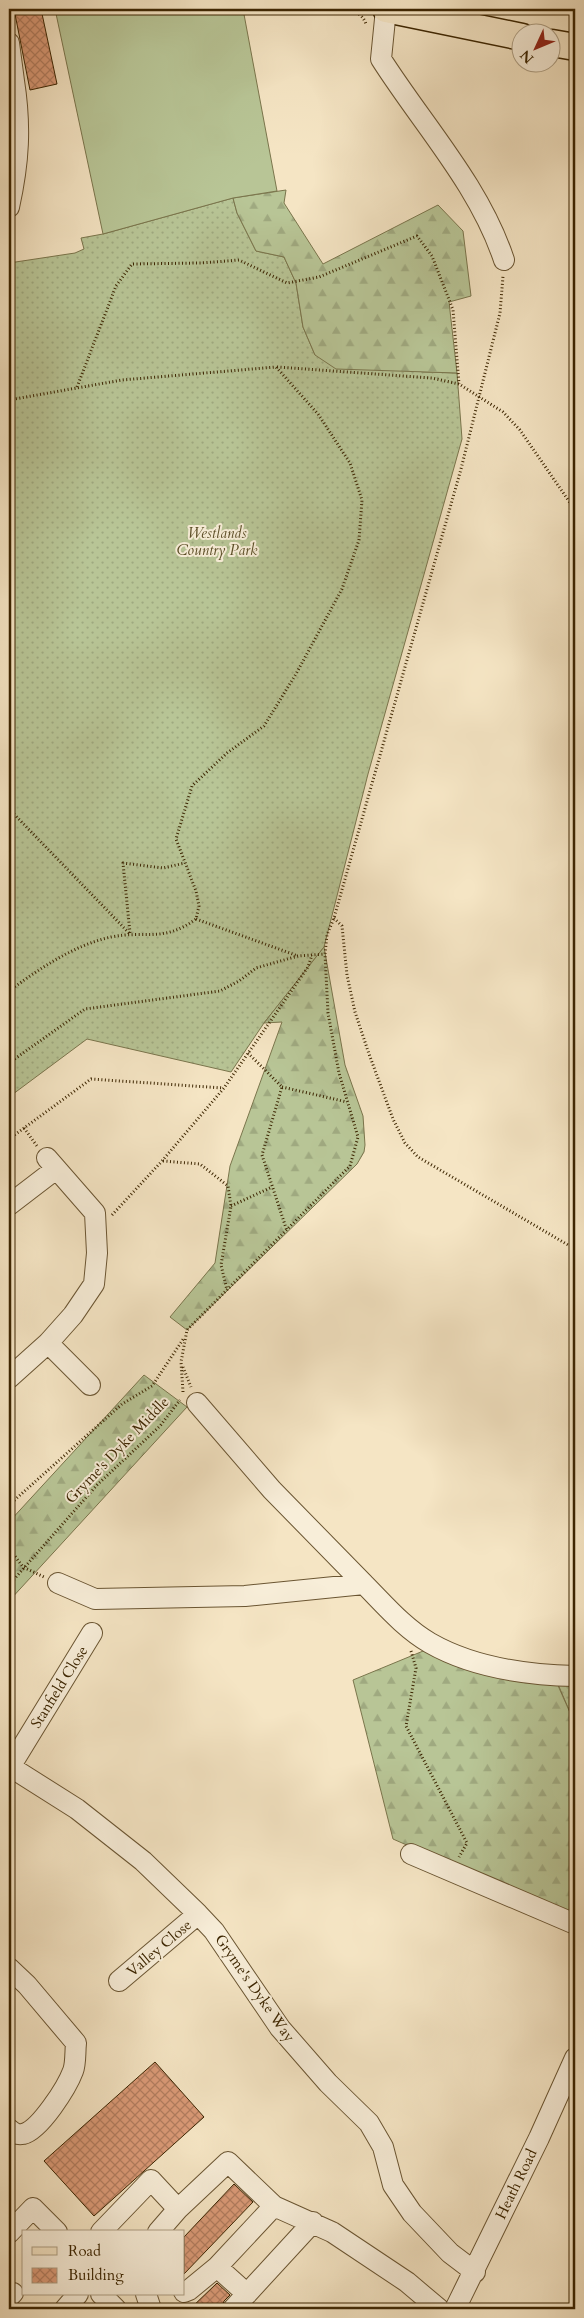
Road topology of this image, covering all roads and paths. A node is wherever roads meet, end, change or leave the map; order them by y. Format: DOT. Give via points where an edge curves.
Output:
graph roads {
  1 [pos="386,9"];
  2 [pos="512,35"];
  3 [pos="9,43"];
  4 [pos="562,45"];
  5 [pos="575,47"];
  6 [pos="11,82"];
  7 [pos="13,131"];
  8 [pos="9,205"];
  9 [pos="504,260"];
  10 [pos="276,367"];
  11 [pos="459,384"];
  12 [pos="77,388"];
  13 [pos="478,394"];
  14 [pos="9,400"];
  15 [pos="575,510"];
  16 [pos="9,809"];
  17 [pos="185,863"];
  18 [pos="334,918"];
  19 [pos="196,919"];
  20 [pos="130,934"];
  21 [pos="325,954"];
  22 [pos="312,955"];
  23 [pos="298,956"];
  24 [pos="9,991"];
  25 [pos="9,1019"];
  26 [pos="9,1046"];
  27 [pos="248,1053"];
  28 [pos="9,1063"];
  29 [pos="282,1087"];
  30 [pos="224,1088"];
  31 [pos="347,1102"];
  32 [pos="9,1139"];
  33 [pos="162,1161"];
  34 [pos="272,1187"];
  35 [pos="9,1205"];
  36 [pos="231,1206"];
  37 [pos="287,1231"];
  38 [pos="96,1232"];
  39 [pos="575,1249"];
  40 [pos="227,1290"];
  41 [pos="186,1335"];
  42 [pos="48,1343"];
  43 [pos="181,1362"];
  44 [pos="9,1378"];
  45 [pos="90,1385"];
  46 [pos="197,1403"];
  47 [pos="9,1505"];
  48 [pos="9,1548"];
  49 [pos="25,1568"];
  50 [pos="58,1583"];
  51 [pos="364,1584"];
  52 [pos="9,1586"];
  53 [pos="402,1622"];
  54 [pos="92,1634"];
  55 [pos="575,1676"];
  56 [pos="9,1766"];
  57 [pos="412,1854"];
  58 [pos="452,1871"];
  59 [pos="198,1914"];
  60 [pos="575,1924"];
  61 [pos="9,1968"];
  62 [pos="120,1981"];
  63 [pos="575,2058"];
  64 [pos="9,2130"];
  65 [pos="274,2206"];
  66 [pos="178,2209"];
  67 [pos="313,2222"];
  68 [pos="55,2230"];
  69 [pos="103,2230"];
  70 [pos="160,2230"];
  71 [pos="9,2233"];
  72 [pos="217,2267"];
  73 [pos="475,2272"];
  74 [pos="185,2292"];
  75 [pos="247,2294"];
  76 [pos="76,2296"];
  77 [pos="103,2296"];
  78 [pos="147,2296"];
  79 [pos="65,2309"];
  80 [pos="116,2309"];
  81 [pos="151,2309"];
  82 [pos="233,2309"];
  83 [pos="439,2309"];
  84 [pos="455,2309"];
  1 -- 2 [label="main road"];
  1 -- 9 [label="street" via="381,59 457,167 491,224"];
  3 -- 6 [label="street"];
  4 -- 5 [label="main road"];
  6 -- 7 [label="street"];
  7 -- 8 [label="street" via="18,158"];
  9 -- 13 [label="path" via="500,313"];
  10 -- 11 [label="path" via="432,378"];
  10 -- 12 [label="path" via="122,380"];
  10 -- 17 [label="path" via="318,414 350,463 362,500 359,540 342,589 264,726 227,753 192,786 176,839"];
  11 -- 12 [label="path" via="453,310 432,256 417,236 319,277 287,283 239,260 132,264 116,286"];
  11 -- 13 [label="path"];
  12 -- 14 [label="path"];
  13 -- 15 [label="path" via="520,430"];
  13 -- 18 [label="path" via="461,469"];
  16 -- 20 [label="path"];
  17 -- 19 [label="path" via="199,906"];
  17 -- 20 [label="path" via="163,868 123,863"];
  18 -- 21 [label="path" via="326,935"];
  18 -- 39 [label="path" via="342,926 347,976 355,1012 393,1119 405,1143 418,1157"];
  19 -- 20 [label="path" via="182,930 162,935"];
  19 -- 23 [label="path"];
  20 -- 24 [label="path" via="88,945 41,968"];
  21 -- 22 [label="path"];
  21 -- 31 [label="path" via="328,1013 338,1073"];
  22 -- 23 [label="path"];
  22 -- 27 [label="path" via="308,967"];
  23 -- 28 [label="path" via="256,968 239,982 220,991 85,1009"];
  25 -- 26 [label="path"];
  27 -- 29 [label="path"];
  27 -- 30 [label="path"];
  29 -- 31 [label="path"];
  29 -- 34 [label="path" via="262,1155"];
  30 -- 32 [label="path" via="91,1079"];
  30 -- 33 [label="path"];
  31 -- 37 [label="path, Gryme's Dyke Middle" via="358,1137 350,1166"];
  33 -- 36 [label="path" via="200,1164 228,1186"];
  33 -- 38 [label="path"];
  34 -- 36 [label="path"];
  34 -- 37 [label="path"];
  35 -- 38 [label="street" via="51,1164 95,1213"];
  36 -- 40 [label="path" via="221,1265"];
  37 -- 40 [label="path, Gryme's Dyke Middle"];
  38 -- 42 [label="street" via="94,1284"];
  40 -- 41 [label="path, Gryme's Dyke Middle" via="187,1330"];
  41 -- 43 [label="path, Gryme's Dyke Middle"];
  41 -- 47 [label="path" via="152,1386 122,1404"];
  42 -- 44 [label="street"];
  42 -- 45 [label="street"];
  43 -- 46 [label="path"];
  43 -- 49 [label="path, Gryme's Dyke Middle" via="184,1395 160,1426 97,1485"];
  46 -- 51 [label="street" via="272,1490"];
  48 -- 49 [label="path"];
  49 -- 52 [label="path, Gryme's Dyke Middle"];
  50 -- 51 [label="street" via="95,1598 245,1596"];
  51 -- 53 [label="street"];
  53 -- 55 [label="street" via="429,1643 484,1664"];
  53 -- 58 [label="path" via="416,1668 406,1726 467,1843"];
  54 -- 56 [label="street, Stanfield Close"];
  56 -- 59 [label="street, Gryme's Dyke Way" via="91,1820 144,1861"];
  57 -- 58 [label="street"];
  58 -- 60 [label="street"];
  59 -- 62 [label="street, Valley Close"];
  59 -- 73 [label="street, Gryme's Dyke Way" via="214,1931 280,2028 328,2083 370,2124 383,2148 393,2185 412,2213 450,2253"];
  61 -- 64 [label="street" via="76,2044 74,2068 64,2092 25,2134"];
  63 -- 73 [label="street, Heath Road"];
  65 -- 66 [label="street" via="228,2162"];
  65 -- 67 [label="street"];
  65 -- 72 [label="street"];
  66 -- 69 [label="street" via="151,2180"];
  66 -- 70 [label="street"];
  67 -- 75 [label="street"];
  67 -- 83 [label="street" via="407,2282"];
  68 -- 71 [label="street" via="33,2208"];
  72 -- 74 [label="street"];
  72 -- 75 [label="street"];
  73 -- 84 [label="street, Heath Road"];
  75 -- 82 [label="street"];
  76 -- 79 [label="street"];
  77 -- 80 [label="street"];
  78 -- 81 [label="street"];
}
